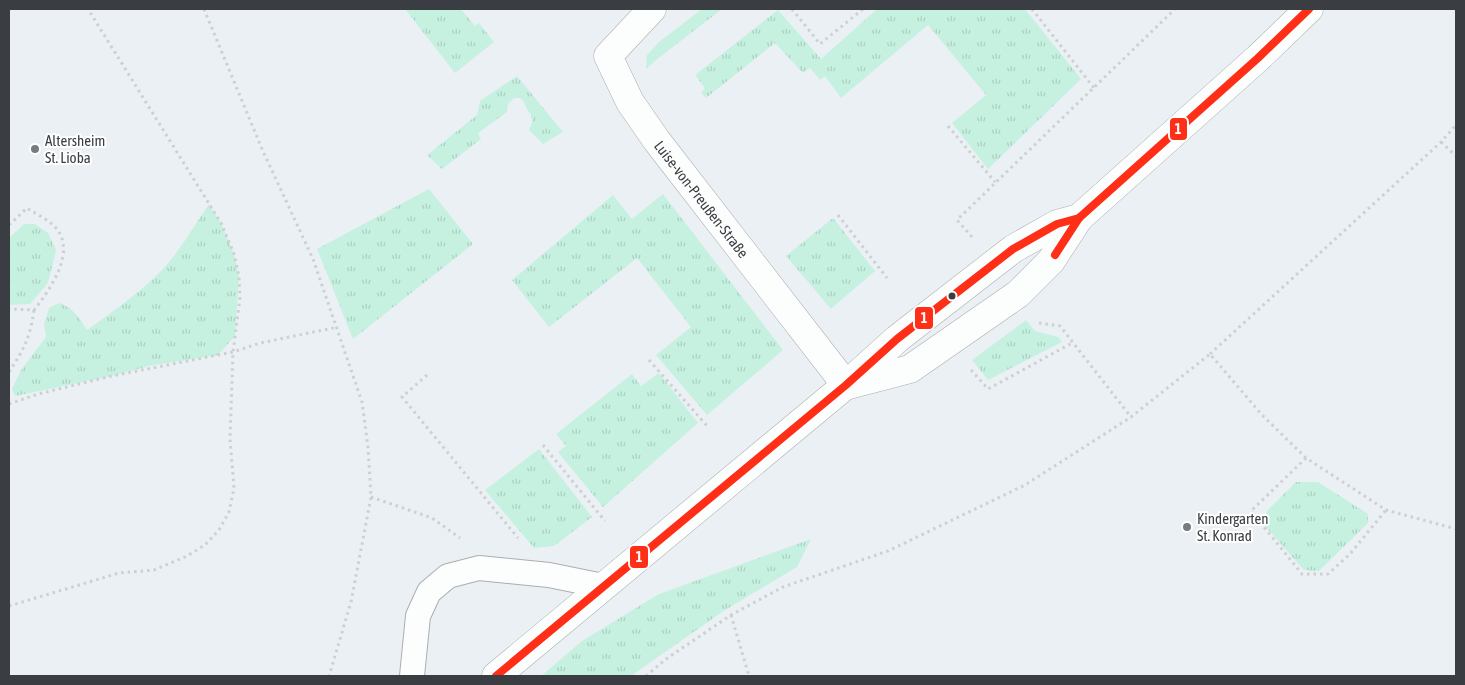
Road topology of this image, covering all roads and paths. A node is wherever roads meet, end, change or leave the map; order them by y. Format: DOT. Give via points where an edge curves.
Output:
graph roads {
  1 [pos="88,9"];
  2 [pos="204,9"];
  3 [pos="652,9"];
  4 [pos="792,9"];
  5 [pos="862,9"];
  6 [pos="1032,9"];
  7 [pos="1175,9"];
  8 [pos="1308,9"];
  9 [pos="1094,88"];
  10 [pos="1456,125"];
  11 [pos="948,126"];
  12 [pos="1441,142"];
  13 [pos="1456,156"];
  14 [pos="995,182"];
  15 [pos="838,215"];
  16 [pos="1079,218"];
  17 [pos="9,225"];
  18 [pos="972,238"];
  19 [pos="887,278"];
  20 [pos="9,309"];
  21 [pos="34,310"];
  22 [pos="1034,315"];
  23 [pos="338,326"];
  24 [pos="1072,343"];
  25 [pos="233,352"];
  26 [pos="1210,354"];
  27 [pos="650,360"];
  28 [pos="967,364"];
  29 [pos="9,372"];
  30 [pos="428,375"];
  31 [pos="846,386"];
  32 [pos="9,404"];
  33 [pos="1131,417"];
  34 [pos="708,427"];
  35 [pos="543,445"];
  36 [pos="1306,458"];
  37 [pos="371,497"];
  38 [pos="1386,510"];
  39 [pos="606,521"];
  40 [pos="1456,529"];
  41 [pos="479,568"];
  42 [pos="549,575"];
  43 [pos="603,586"];
  44 [pos="9,606"];
  45 [pos="731,615"];
  46 [pos="329,676"];
  47 [pos="412,676"];
  48 [pos="496,676"];
  49 [pos="646,676"];
  50 [pos="749,676"];
  1 -- 25 [label="path" via="221,223 234,254 239,277 240,298"];
  2 -- 23 [label="path" via="262,149 313,259"];
  3 -- 31 [label="street, Luise-von-Preußen-Straße" via="608,56 630,102"];
  4 -- 5 [label="path" via="820,44"];
  6 -- 9 [label="path"];
  7 -- 9 [label="path"];
  8 -- 16 [label="street"];
  9 -- 14 [label="path"];
  10 -- 12 [label="path"];
  11 -- 14 [label="path"];
  12 -- 13 [label="path"];
  12 -- 26 [label="path"];
  14 -- 18 [label="path" via="957,220"];
  15 -- 19 [label="path"];
  16 -- 31 [label="street" via="1057,224 1014,249 897,339"];
  16 -- 31 [label="street" via="1051,261 1018,294 910,369"];
  17 -- 21 [label="path" via="27,208 56,228 64,243 63,258 55,278"];
  20 -- 21 [label="path"];
  21 -- 29 [label="path" via="25,347"];
  22 -- 24 [label="path" via="1039,323 1060,326"];
  23 -- 25 [label="path"];
  23 -- 37 [label="path" via="362,402"];
  24 -- 28 [label="path" via="988,389"];
  24 -- 33 [label="path"];
  25 -- 32 [label="path" via="103,378"];
  25 -- 44 [label="path" via="230,438 234,488 229,512 219,530 205,545 154,570 119,574"];
  26 -- 33 [label="path"];
  26 -- 36 [label="path" via="1262,415"];
  27 -- 34 [label="path"];
  30 -- 42 [label="path" via="402,397"];
  31 -- 43 [label="street"];
  33 -- 45 [label="path" via="1025,485 888,551 783,587"];
  35 -- 39 [label="path"];
  36 -- 38 [label="path"];
  36 -- 38 [label="path" via="1251,511 1302,574 1328,574 1350,554"];
  37 -- 41 [label="path" via="432,518 459,537"];
  37 -- 46 [label="path" via="351,602"];
  38 -- 40 [label="path"];
  41 -- 42 [label="lane"];
  41 -- 47 [label="lane" via="448,576 429,592 418,616"];
  42 -- 43 [label="lane"];
  43 -- 48 [label="street"];
  45 -- 49 [label="path"];
  45 -- 50 [label="path"];
}
